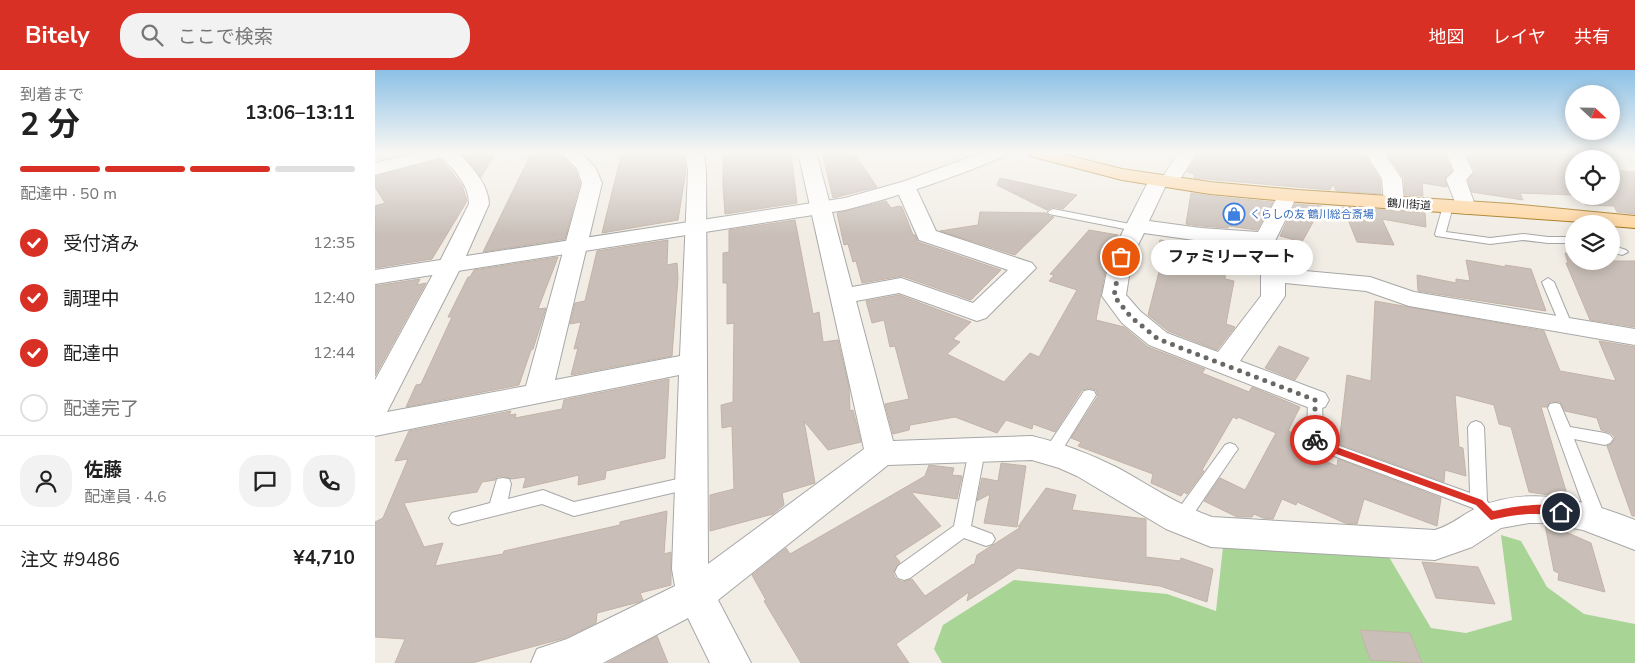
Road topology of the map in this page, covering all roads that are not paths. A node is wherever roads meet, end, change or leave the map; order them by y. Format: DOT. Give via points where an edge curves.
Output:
graph roads {
  1 [pos="470,180"];
  2 [pos="591,180"];
  3 [pos="697,180"];
  4 [pos="814,180"];
  5 [pos="930,180"];
  6 [pos="1157,180"];
  7 [pos="1391,180"];
  8 [pos="1456,180"];
  9 [pos="1164,181"];
  10 [pos="906,188"];
  11 [pos="1287,196"];
  12 [pos="1394,203"];
  13 [pos="1457,207"];
  14 [pos="822,209"];
  15 [pos="1053,212"];
  16 [pos="1635,222"];
  17 [pos="1136,227"];
  18 [pos="696,228"];
  19 [pos="1565,240"];
  20 [pos="575,247"];
  21 [pos="450,266"];
  22 [pos="375,277"];
  23 [pos="1548,282"];
  24 [pos="843,296"];
  25 [pos="1566,325"];
  26 [pos="1635,337"];
  27 [pos="693,363"];
  28 [pos="1223,365"];
  29 [pos="538,393"];
  30 [pos="1089,395"];
  31 [pos="1315,400"];
  32 [pos="375,407"];
  33 [pos="1555,408"];
  34 [pos="375,425"];
  35 [pos="1476,427"];
  36 [pos="1563,431"];
  37 [pos="1605,439"];
  38 [pos="1230,449"];
  39 [pos="977,450"];
  40 [pos="1053,451"];
  41 [pos="881,453"];
  42 [pos="691,482"];
  43 [pos="503,484"];
  44 [pos="497,508"];
  45 [pos="1485,509"];
  46 [pos="458,518"];
  47 [pos="1597,519"];
  48 [pos="1180,520"];
  49 [pos="962,530"];
  50 [pos="1635,536"];
  51 [pos="986,539"];
  52 [pos="904,572"];
  53 [pos="696,595"];
  54 [pos="551,663"];
  55 [pos="731,663"];
  1 -- 21 [label="street" via="480,195 479,204"];
  2 -- 20 [label="street"];
  3 -- 18 [label="street"];
  4 -- 14 [label="street"];
  5 -- 10 [label="street"];
  6 -- 9 [label="main road, 鶴川街道"];
  7 -- 12 [label="street"];
  8 -- 13 [label="street"];
  9 -- 11 [label="main road, 鶴川街道" via="1241,193"];
  9 -- 17 [label="street"];
  10 -- 14 [label="street"];
  10 -- 24 [label="street" via="927,235 1024,268 977,313 901,285"];
  11 -- 12 [label="main road, 鶴川街道"];
  11 -- 17 [label="street" via="1265,239"];
  12 -- 13 [label="main road, 鶴川街道"];
  13 -- 16 [label="main road, 鶴川街道"];
  13 -- 19 [label="lane" via="1440,234 1490,241 1523,237"];
  14 -- 18 [label="street"];
  14 -- 24 [label="street"];
  15 -- 17 [label="lane"];
  17 -- 28 [label="street" via="1121,257 1114,296 1131,317 1158,339"];
  18 -- 20 [label="street"];
  18 -- 27 [label="street"];
  20 -- 21 [label="street"];
  20 -- 29 [label="street"];
  21 -- 22 [label="street"];
  21 -- 32 [label="street"];
  23 -- 25 [label="lane"];
  24 -- 41 [label="street"];
  25 -- 26 [label="street"];
  25 -- 28 [label="street" via="1409,299 1370,284 1273,275 1273,296"];
  27 -- 29 [label="street"];
  27 -- 42 [label="street"];
  28 -- 31 [label="street"];
  29 -- 34 [label="street"];
  30 -- 40 [label="lane"];
  31 -- 45 [label="lane" via="1315,442"];
  33 -- 36 [label="lane"];
  35 -- 45 [label="lane"];
  36 -- 37 [label="lane"];
  36 -- 47 [label="lane"];
  38 -- 48 [label="lane"];
  39 -- 40 [label="street" via="1032,448"];
  39 -- 41 [label="street"];
  39 -- 49 [label="lane"];
  40 -- 48 [label="street"];
  41 -- 53 [label="street"];
  42 -- 44 [label="lane" via="574,509 543,497"];
  42 -- 53 [label="street" via="690,569"];
  43 -- 44 [label="lane"];
  44 -- 46 [label="lane"];
  45 -- 47 [label="street" via="1543,509"];
  45 -- 48 [label="street" via="1465,535 1435,545 1211,532"];
  47 -- 50 [label="street"];
  49 -- 51 [label="lane"];
  49 -- 52 [label="lane"];
  53 -- 54 [label="street" via="571,658"];
  53 -- 55 [label="street"];
}
